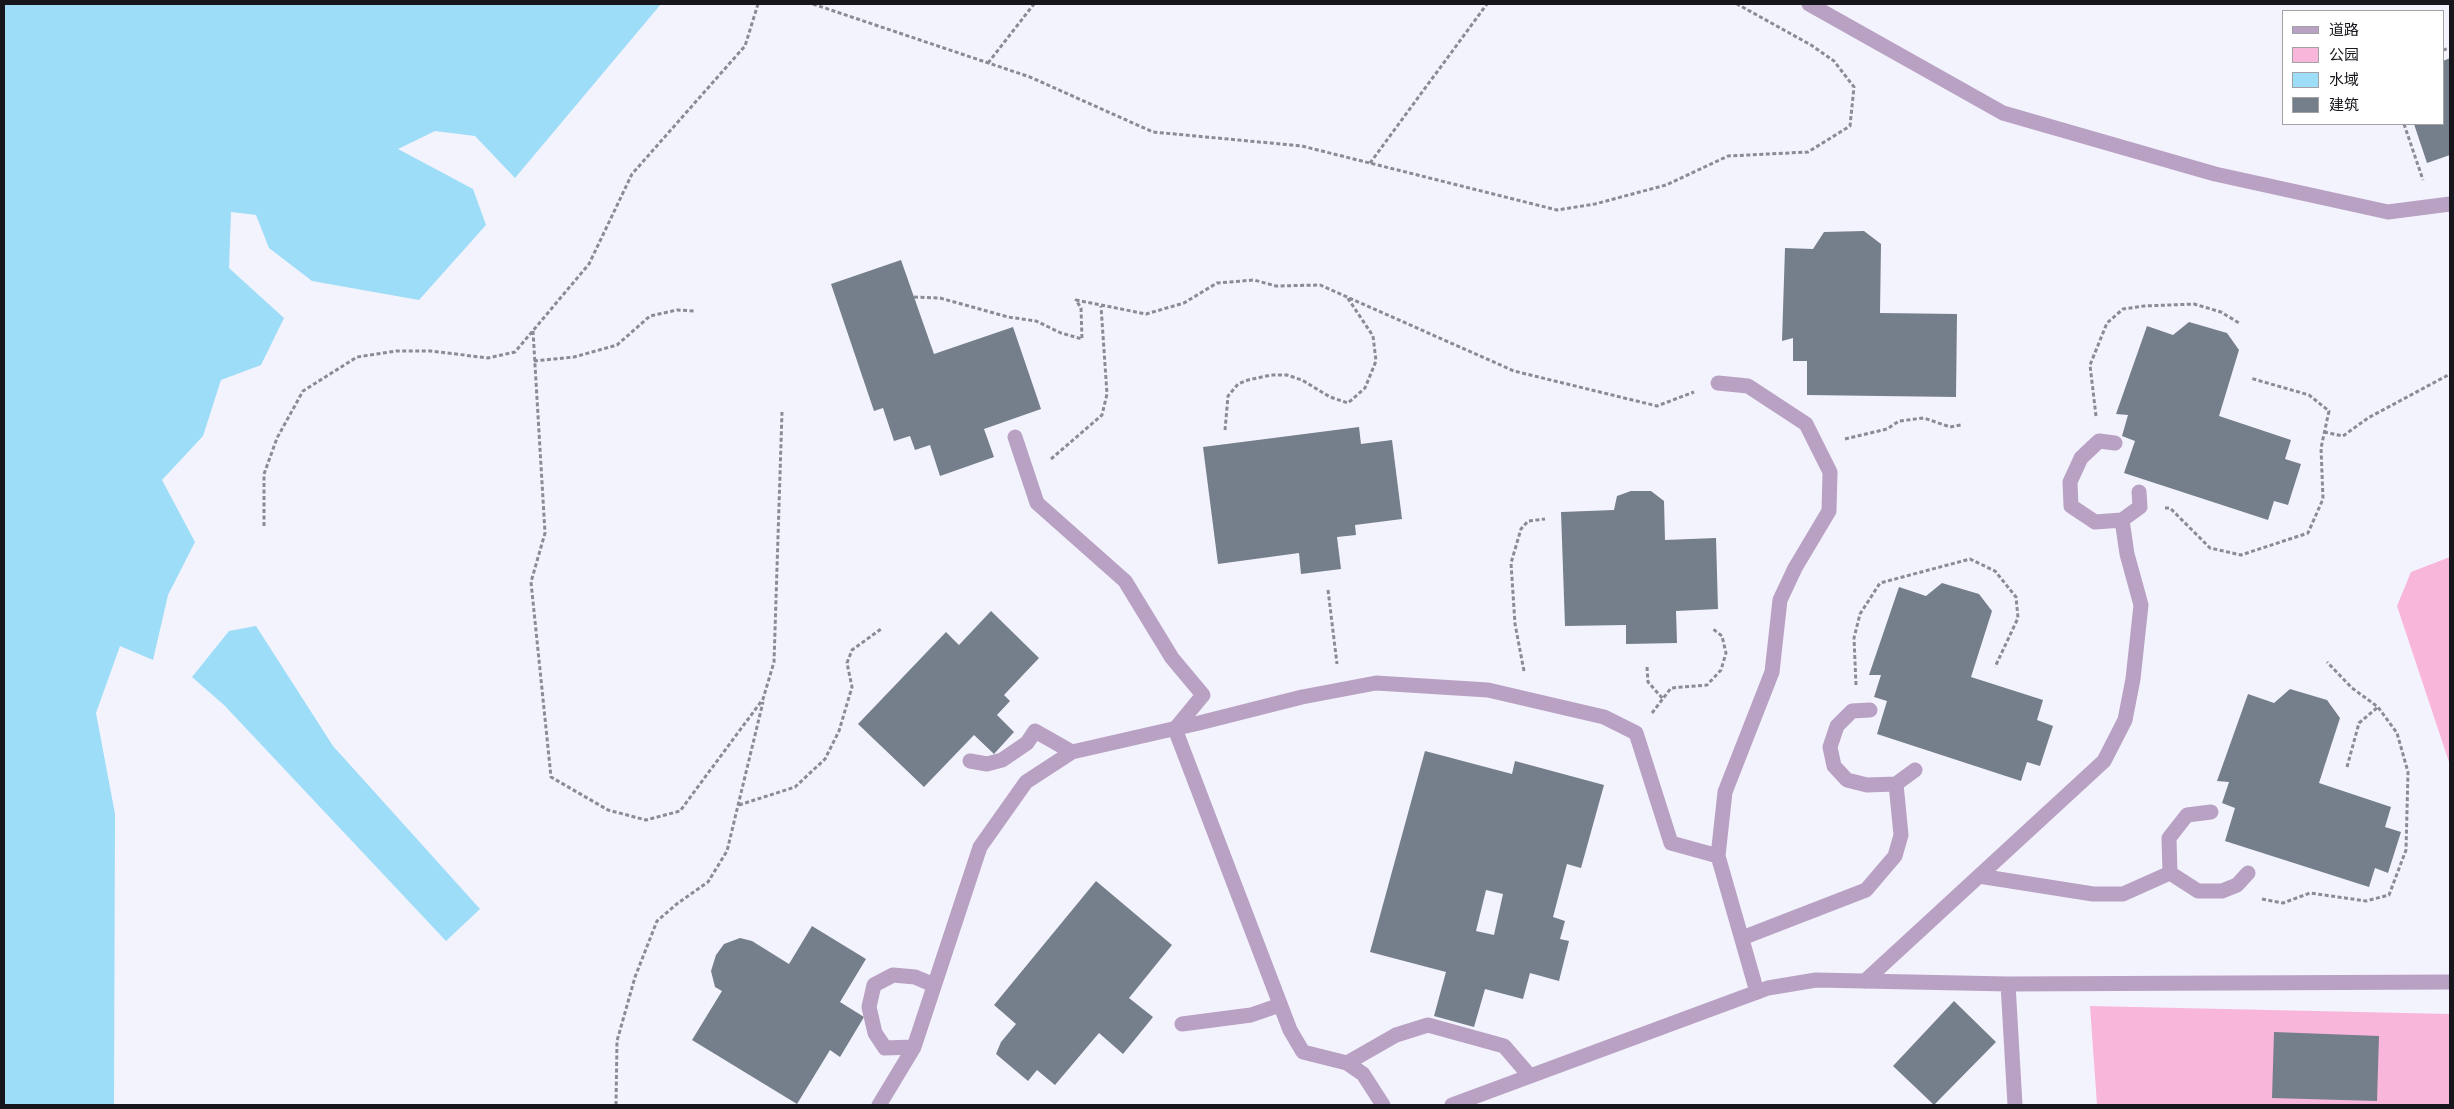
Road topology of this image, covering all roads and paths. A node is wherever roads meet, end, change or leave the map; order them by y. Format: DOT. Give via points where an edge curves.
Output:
graph roads {
  1 [pos="758,4"];
  2 [pos="814,4"];
  3 [pos="1034,4"];
  4 [pos="1487,4"];
  5 [pos="1737,4"];
  6 [pos="1809,4"];
  7 [pos="988,63"];
  8 [pos="2404,125"];
  9 [pos="1370,163"];
  10 [pos="2450,204"];
  11 [pos="2433,206"];
  12 [pos="914,297"];
  13 [pos="1347,297"];
  14 [pos="1101,306"];
  15 [pos="695,311"];
  16 [pos="2239,323"];
  17 [pos="533,331"];
  18 [pos="534,361"];
  19 [pos="2450,374"];
  20 [pos="2250,378"];
  21 [pos="1718,383"];
  22 [pos="782,412"];
  23 [pos="1961,425"];
  24 [pos="1225,430"];
  25 [pos="2324,432"];
  26 [pos="1015,437"];
  27 [pos="2099,441"];
  28 [pos="2115,443"];
  29 [pos="1817,446"];
  30 [pos="1029,478"];
  31 [pos="2140,499"];
  32 [pos="1545,519"];
  33 [pos="2122,520"];
  34 [pos="264,526"];
  35 [pos="1328,590"];
  36 [pos="881,629"];
  37 [pos="1713,629"];
  38 [pos="2327,662"];
  39 [pos="1647,667"];
  40 [pos="1996,667"];
  41 [pos="1339,690"];
  42 [pos="763,699"];
  43 [pos="1529,699"];
  44 [pos="1662,699"];
  45 [pos="2378,707"];
  46 [pos="1863,711"];
  47 [pos="1175,729"];
  48 [pos="1636,733"];
  49 [pos="1072,752"];
  50 [pos="970,761"];
  51 [pos="2347,767"];
  52 [pos="1915,770"];
  53 [pos="1896,784"];
  54 [pos="738,805"];
  55 [pos="2210,812"];
  56 [pos="1718,856"];
  57 [pos="2170,873"];
  58 [pos="2248,873"];
  59 [pos="1979,876"];
  60 [pos="2237,885"];
  61 [pos="1742,938"];
  62 [pos="1865,981"];
  63 [pos="2450,982"];
  64 [pos="2008,984"];
  65 [pos="934,985"];
  66 [pos="1757,992"];
  67 [pos="1280,1005"];
  68 [pos="1182,1024"];
  69 [pos="914,1047"];
  70 [pos="1347,1063"];
  71 [pos="1529,1075"];
  72 [pos="616,1105"];
  73 [pos="879,1105"];
  74 [pos="1382,1105"];
  75 [pos="1452,1105"];
  76 [pos="2015,1105"];
  1 -- 17 [label="path" via="745,46 632,174 589,264"];
  2 -- 7 [label="path"];
  3 -- 7 [label="path"];
  4 -- 9 [label="path"];
  5 -- 9 [label="path" via="1834,61 1854,87 1850,126 1808,152 1728,156 1666,185 1595,204 1557,210"];
  6 -- 11 [label="street" via="2003,113 2215,174 2388,212"];
  7 -- 9 [label="path" via="1030,77 1152,132 1302,146"];
  8 -- 11 [label="path"];
  10 -- 11 [label="street"];
  12 -- 14 [label="path" via="940,298 1008,317 1036,321 1082,339 1081,308 1076,300"];
  13 -- 14 [label="path" via="1320,285 1276,286 1254,280 1216,283 1184,303 1146,314"];
  13 -- 21 [label="path" via="1514,371 1657,406"];
  13 -- 24 [label="path" via="1373,336 1376,361 1365,388 1348,403 1330,398 1302,380 1287,375 1248,380 1238,384 1228,396"];
  14 -- 30 [label="path" via="1108,394 1102,415"];
  15 -- 18 [label="path" via="678,310 650,316 617,345 574,357"];
  16 -- 27 [label="path" via="2221,312 2194,304 2123,309 2107,323 2090,365"];
  17 -- 18 [label="path"];
  17 -- 34 [label="path" via="516,352 488,358 431,351 396,351 357,357 303,391 277,438 264,474"];
  18 -- 42 [label="path" via="545,533 531,582 551,777 608,810 646,820 680,811"];
  19 -- 25 [label="path" via="2368,418 2343,436"];
  20 -- 25 [label="path" via="2309,395 2328,411"];
  21 -- 29 [label="street" via="1748,386 1806,424"];
  22 -- 42 [label="path" via="774,662"];
  23 -- 29 [label="path" via="1950,427 1924,418 1899,421 1887,429"];
  25 -- 31 [label="path" via="2321,448 2323,500 2308,534 2241,555 2210,548 2170,508"];
  26 -- 30 [label="street"];
  27 -- 28 [label="street"];
  27 -- 33 [label="street" via="2081,458 2070,482 2071,506 2094,522"];
  29 -- 56 [label="street" via="1830,472 1830,511 1795,568 1780,600 1772,672 1725,792"];
  30 -- 47 [label="street" via="1037,503 1125,581 1172,658 1203,694"];
  31 -- 33 [label="street"];
  32 -- 43 [label="path" via="1528,521 1521,530 1511,563 1515,624"];
  33 -- 59 [label="street" via="2127,554 2142,605 2125,720 2104,761"];
  35 -- 41 [label="path"];
  36 -- 54 [label="path" via="852,650 847,663 852,686 825,759 796,787"];
  37 -- 44 [label="path" via="1722,636 1726,653 1721,670 1707,685 1671,688"];
  38 -- 45 [label="path" via="2352,688"];
  39 -- 44 [label="path" via="1648,682"];
  40 -- 46 [label="path" via="2018,618 2016,597 1995,571 1970,559 1880,583 1860,614 1854,638"];
  41 -- 43 [label="street" via="1376,683 1488,690"];
  41 -- 47 [label="street"];
  42 -- 54 [label="path"];
  43 -- 48 [label="street" via="1604,717"];
  44 -- 48 [label="path"];
  45 -- 51 [label="path" via="2359,723"];
  45 -- 60 [label="path" via="2397,733 2408,772 2406,850 2389,895 2366,901 2310,893 2284,903 2260,899"];
  46 -- 53 [label="street" via="1852,711 1837,726 1830,747 1834,766 1848,780 1867,785"];
  47 -- 49 [label="street"];
  47 -- 67 [label="street"];
  48 -- 56 [label="street" via="1671,843"];
  49 -- 50 [label="street" via="1035,731 1027,743 1002,760 987,764"];
  49 -- 65 [label="street" via="1026,782 980,847"];
  52 -- 53 [label="street"];
  53 -- 61 [label="street" via="1901,835 1895,856 1866,890"];
  54 -- 72 [label="path" via="727,851 708,882 657,922 635,977 618,1041"];
  55 -- 57 [label="street" via="2186,815 2169,838"];
  56 -- 61 [label="street"];
  57 -- 59 [label="street" via="2123,894 2093,894"];
  57 -- 60 [label="street" via="2198,891 2222,891"];
  58 -- 60 [label="street"];
  59 -- 62 [label="street"];
  61 -- 66 [label="street"];
  62 -- 64 [label="street"];
  62 -- 66 [label="street" via="1816,980"];
  63 -- 64 [label="street"];
  64 -- 76 [label="street"];
  65 -- 69 [label="street"];
  65 -- 69 [label="street" via="915,977 893,975 874,985 869,1006 875,1033 886,1048"];
  66 -- 71 [label="street"];
  67 -- 68 [label="street" via="1250,1015"];
  67 -- 70 [label="street" via="1303,1052"];
  69 -- 73 [label="street"];
  70 -- 71 [label="street" via="1396,1034 1428,1025 1504,1046"];
  70 -- 74 [label="street" via="1363,1074"];
  71 -- 75 [label="street"];
}
